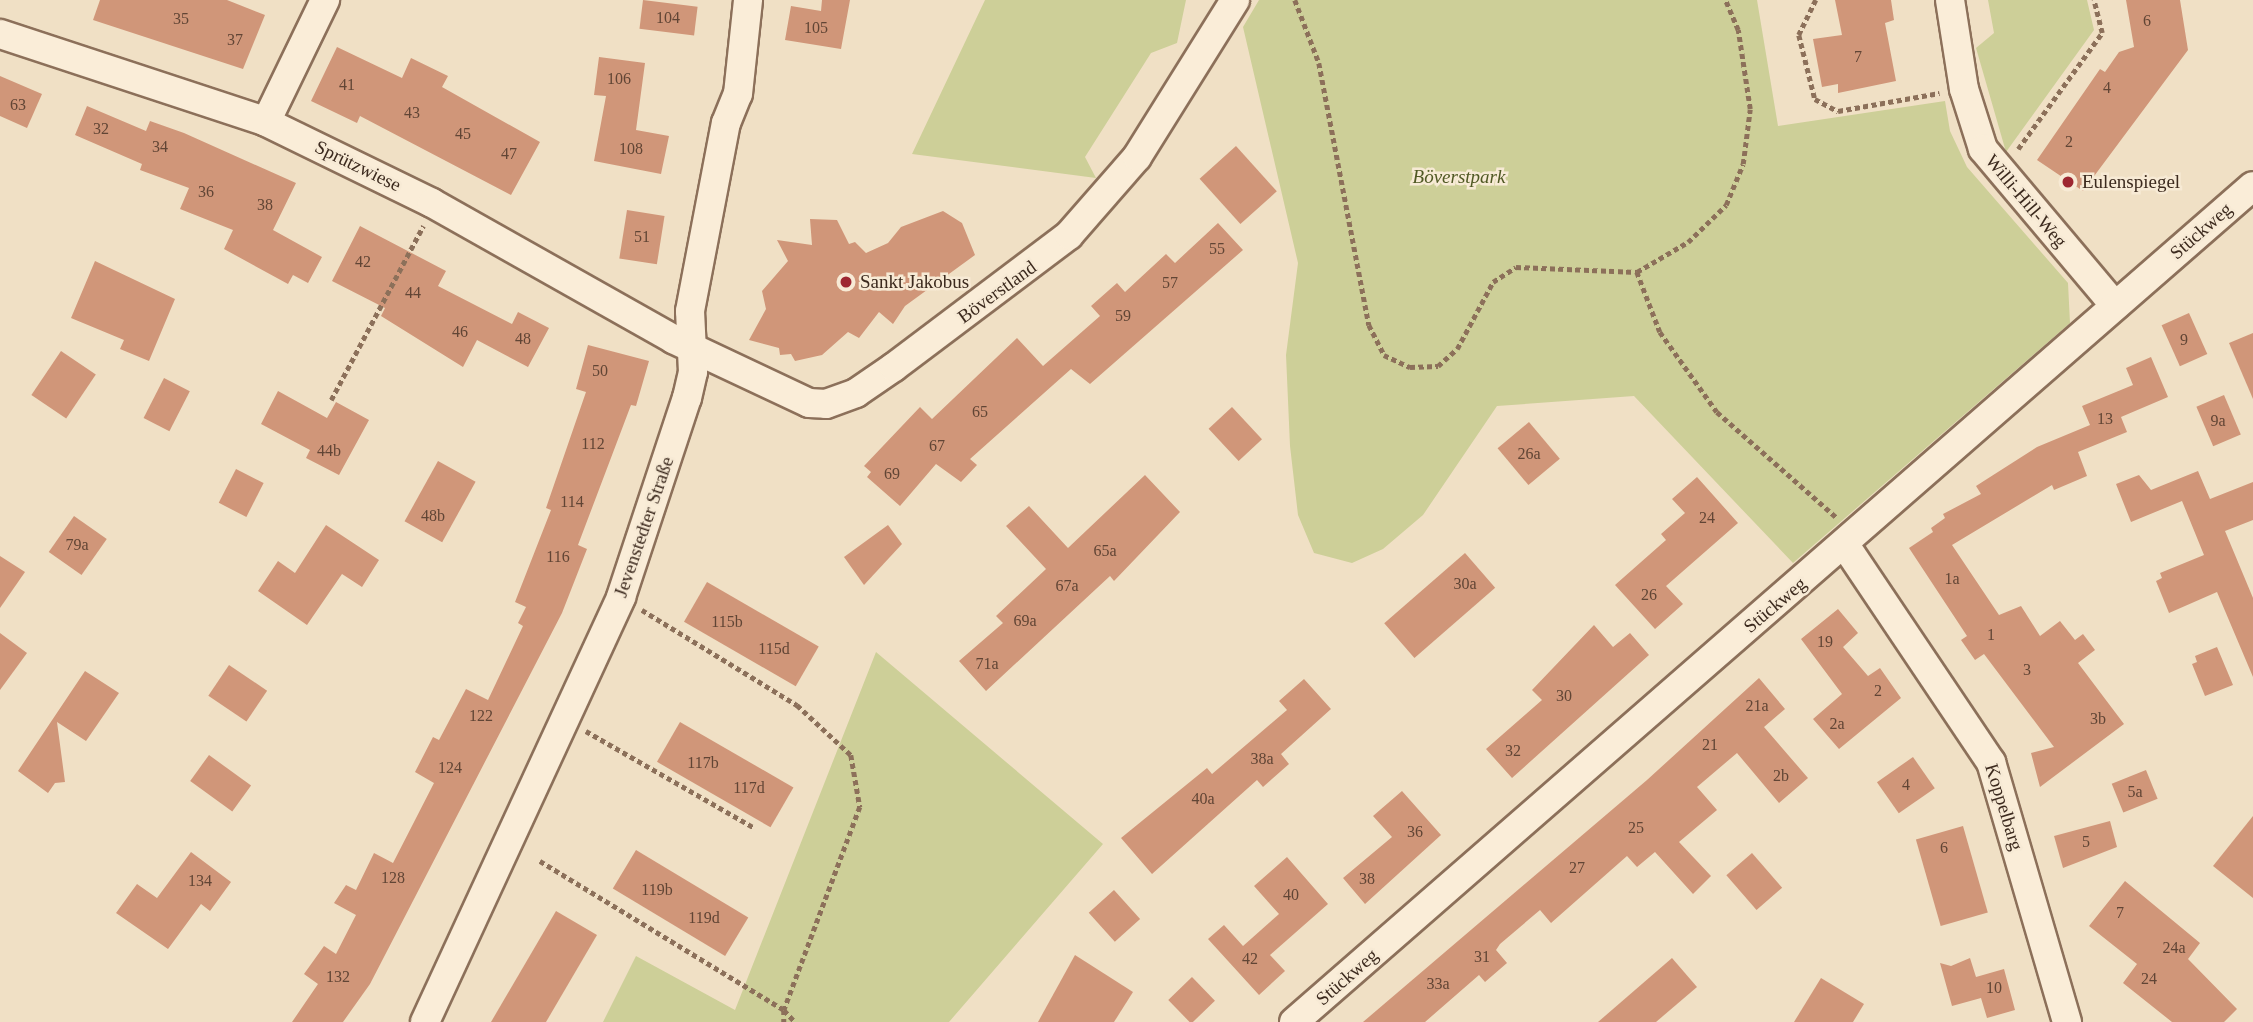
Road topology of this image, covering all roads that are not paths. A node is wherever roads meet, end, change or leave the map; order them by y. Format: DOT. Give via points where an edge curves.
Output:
graph roads {
  1 [pos="326,0"];
  2 [pos="748,0"];
  3 [pos="1235,0"];
  4 [pos="1950,0"];
  5 [pos="1216,12"];
  6 [pos="0,34"];
  7 [pos="266,122"];
  8 [pos="2253,186"];
  9 [pos="2115,306"];
  10 [pos="693,349"];
  11 [pos="1844,535"];
  12 [pos="425,1022"];
  13 [pos="1294,1022"];
  14 [pos="2067,1022"];
  1 -- 7 [label="street"];
  2 -- 10 [label="street, Jevenstedter Straße" via="738,94 726,123 691,311"];
  3 -- 5 [label="street, Böverstland"];
  4 -- 9 [label="street, Willi-Hill-Weg" via="1964,89 1983,149"];
  5 -- 10 [label="street, Böverstland" via="1137,157 1069,235 856,394 825,404 809,403"];
  6 -- 7 [label="street, Sprützwiese"];
  7 -- 10 [label="street, Sprützwiese" via="432,203"];
  8 -- 9 [label="street, Stückweg"];
  9 -- 11 [label="street, Stückweg"];
  10 -- 12 [label="street, Jevenstedter Straße" via="687,398 621,597"];
  11 -- 13 [label="street, Stückweg"];
  11 -- 14 [label="street, Koppelbarg" via="1991,762"];
}
